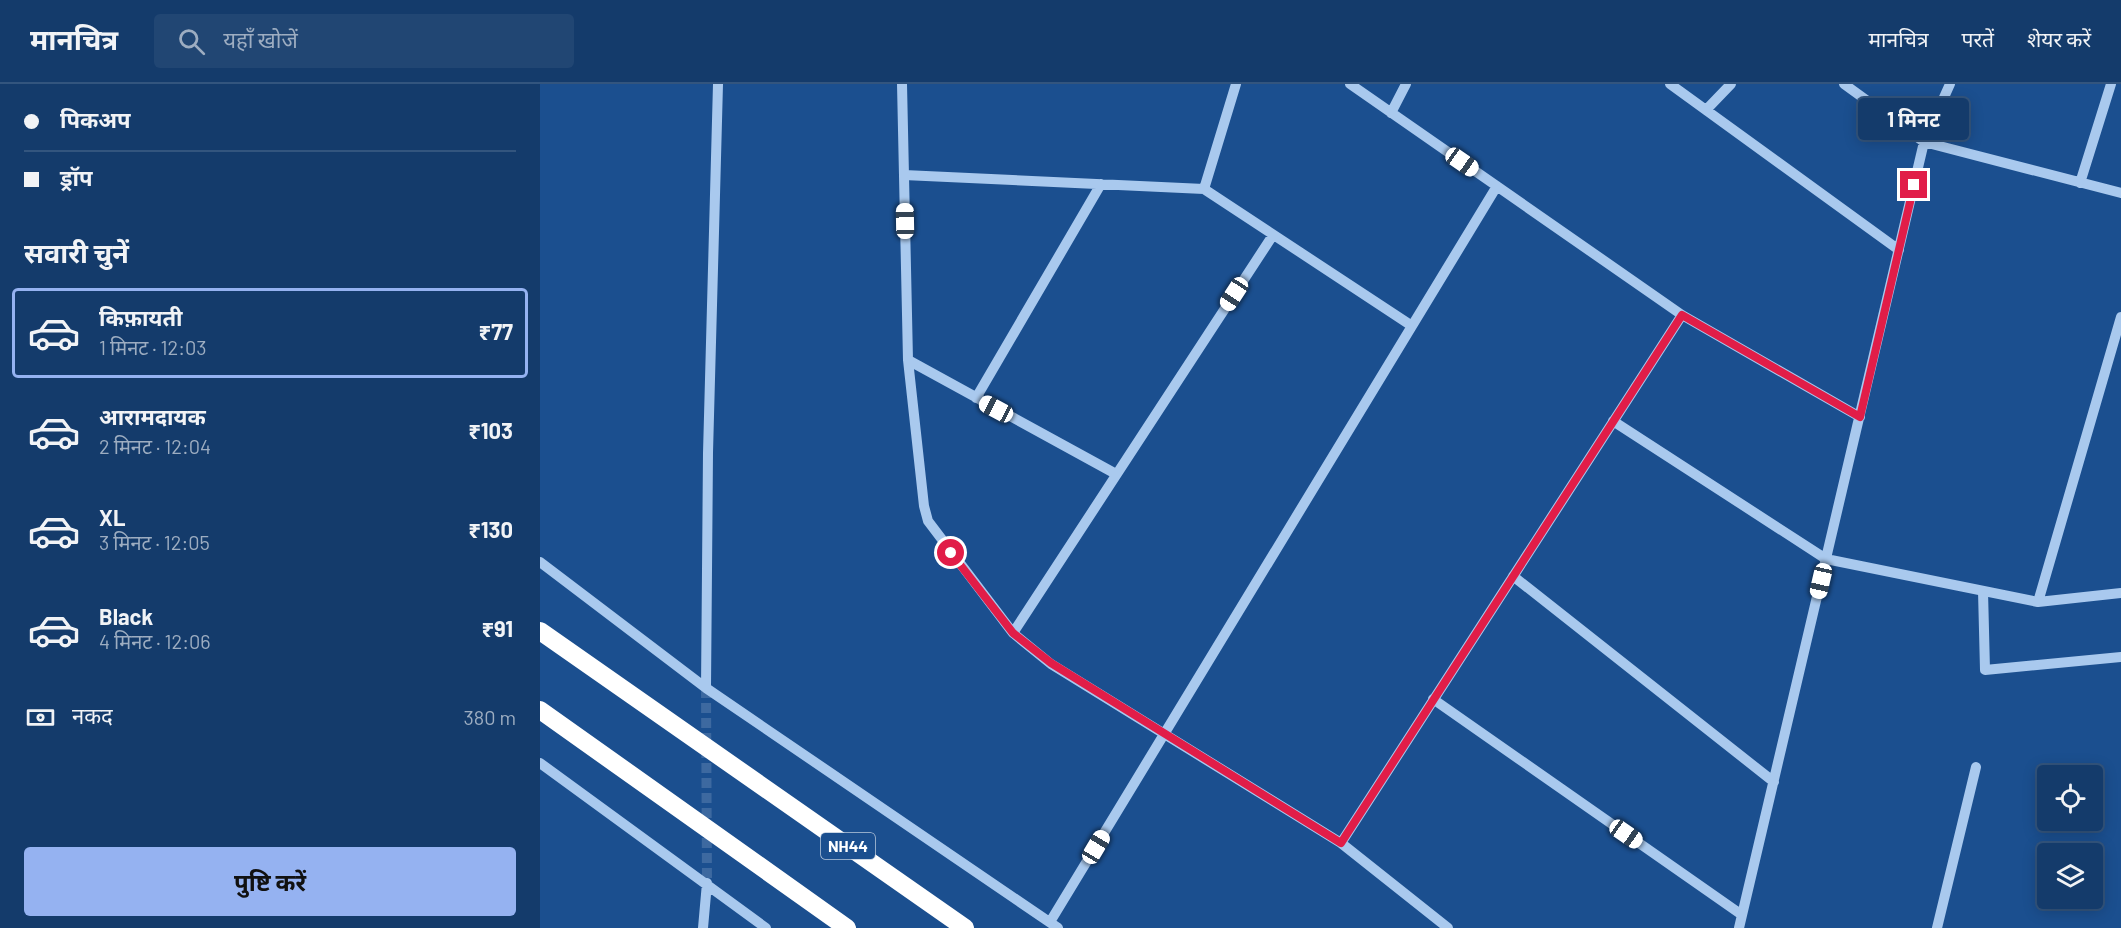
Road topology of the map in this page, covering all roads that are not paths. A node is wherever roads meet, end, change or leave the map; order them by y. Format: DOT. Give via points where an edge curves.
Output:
graph roads {
  1 [pos="718,84"];
  2 [pos="902,84"];
  3 [pos="1236,84"];
  4 [pos="1350,84"];
  5 [pos="1406,84"];
  6 [pos="1670,84"];
  7 [pos="1731,84"];
  8 [pos="1845,84"];
  9 [pos="1950,84"];
  10 [pos="2111,84"];
  11 [pos="1706,110"];
  12 [pos="1391,113"];
  13 [pos="1924,142"];
  14 [pos="904,175"];
  15 [pos="2080,183"];
  16 [pos="1101,184"];
  17 [pos="1497,186"];
  18 [pos="1204,189"];
  19 [pos="2121,193"];
  20 [pos="1273,235"];
  21 [pos="1899,250"];
  22 [pos="1682,315"];
  23 [pos="2121,317"];
  24 [pos="1412,326"];
  25 [pos="908,360"];
  26 [pos="976,398"];
  27 [pos="1860,417"];
  28 [pos="1613,421"];
  29 [pos="1116,474"];
  30 [pos="1826,559"];
  31 [pos="540,562"];
  32 [pos="1513,576"];
  33 [pos="1983,591"];
  34 [pos="2121,593"];
  35 [pos="2038,602"];
  36 [pos="540,631"];
  37 [pos="1013,633"];
  38 [pos="2121,657"];
  39 [pos="706,688"];
  40 [pos="1433,699"];
  41 [pos="540,711"];
  42 [pos="1164,734"];
  43 [pos="540,763"];
  44 [pos="1976,767"];
  45 [pos="1774,782"];
  46 [pos="1341,843"];
  47 [pos="707,883"];
  48 [pos="1742,915"];
  49 [pos="1054,925"];
  50 [pos="703,928"];
  51 [pos="766,928"];
  52 [pos="847,928"];
  53 [pos="965,928"];
  54 [pos="1448,928"];
  55 [pos="1739,928"];
  56 [pos="1937,928"];
  1 -- 39 [label="street"];
  2 -- 14 [label="street"];
  3 -- 18 [label="street"];
  4 -- 12 [label="street"];
  5 -- 12 [label="street"];
  6 -- 11 [label="street"];
  7 -- 11 [label="street"];
  8 -- 13 [label="street"];
  9 -- 13 [label="street"];
  10 -- 15 [label="street"];
  11 -- 21 [label="street"];
  12 -- 17 [label="street"];
  13 -- 15 [label="street"];
  13 -- 21 [label="street"];
  14 -- 16 [label="street"];
  14 -- 25 [label="street"];
  15 -- 19 [label="street"];
  16 -- 18 [label="street"];
  16 -- 26 [label="street"];
  17 -- 22 [label="street"];
  17 -- 24 [label="street"];
  18 -- 20 [label="street"];
  20 -- 24 [label="street"];
  20 -- 29 [label="street"];
  21 -- 27 [label="street"];
  22 -- 27 [label="street"];
  22 -- 28 [label="street"];
  23 -- 35 [label="street"];
  24 -- 42 [label="street"];
  25 -- 26 [label="street"];
  25 -- 37 [label="street" via="928,521"];
  26 -- 29 [label="street"];
  27 -- 30 [label="street"];
  28 -- 30 [label="street"];
  28 -- 32 [label="street"];
  29 -- 37 [label="street"];
  30 -- 33 [label="street"];
  30 -- 45 [label="street"];
  31 -- 39 [label="street"];
  32 -- 40 [label="street"];
  32 -- 45 [label="street"];
  33 -- 35 [label="street"];
  33 -- 38 [label="street" via="1985,670"];
  34 -- 35 [label="street"];
  36 -- 53 [label="highway, NH44"];
  37 -- 42 [label="street" via="1051,663"];
  39 -- 49 [label="street"];
  40 -- 46 [label="street"];
  40 -- 48 [label="street"];
  41 -- 52 [label="highway"];
  42 -- 46 [label="street"];
  42 -- 49 [label="street"];
  43 -- 47 [label="street"];
  44 -- 56 [label="street"];
  45 -- 48 [label="street"];
  46 -- 54 [label="street"];
  47 -- 50 [label="street"];
  47 -- 51 [label="street"];
  48 -- 55 [label="street"];
}
